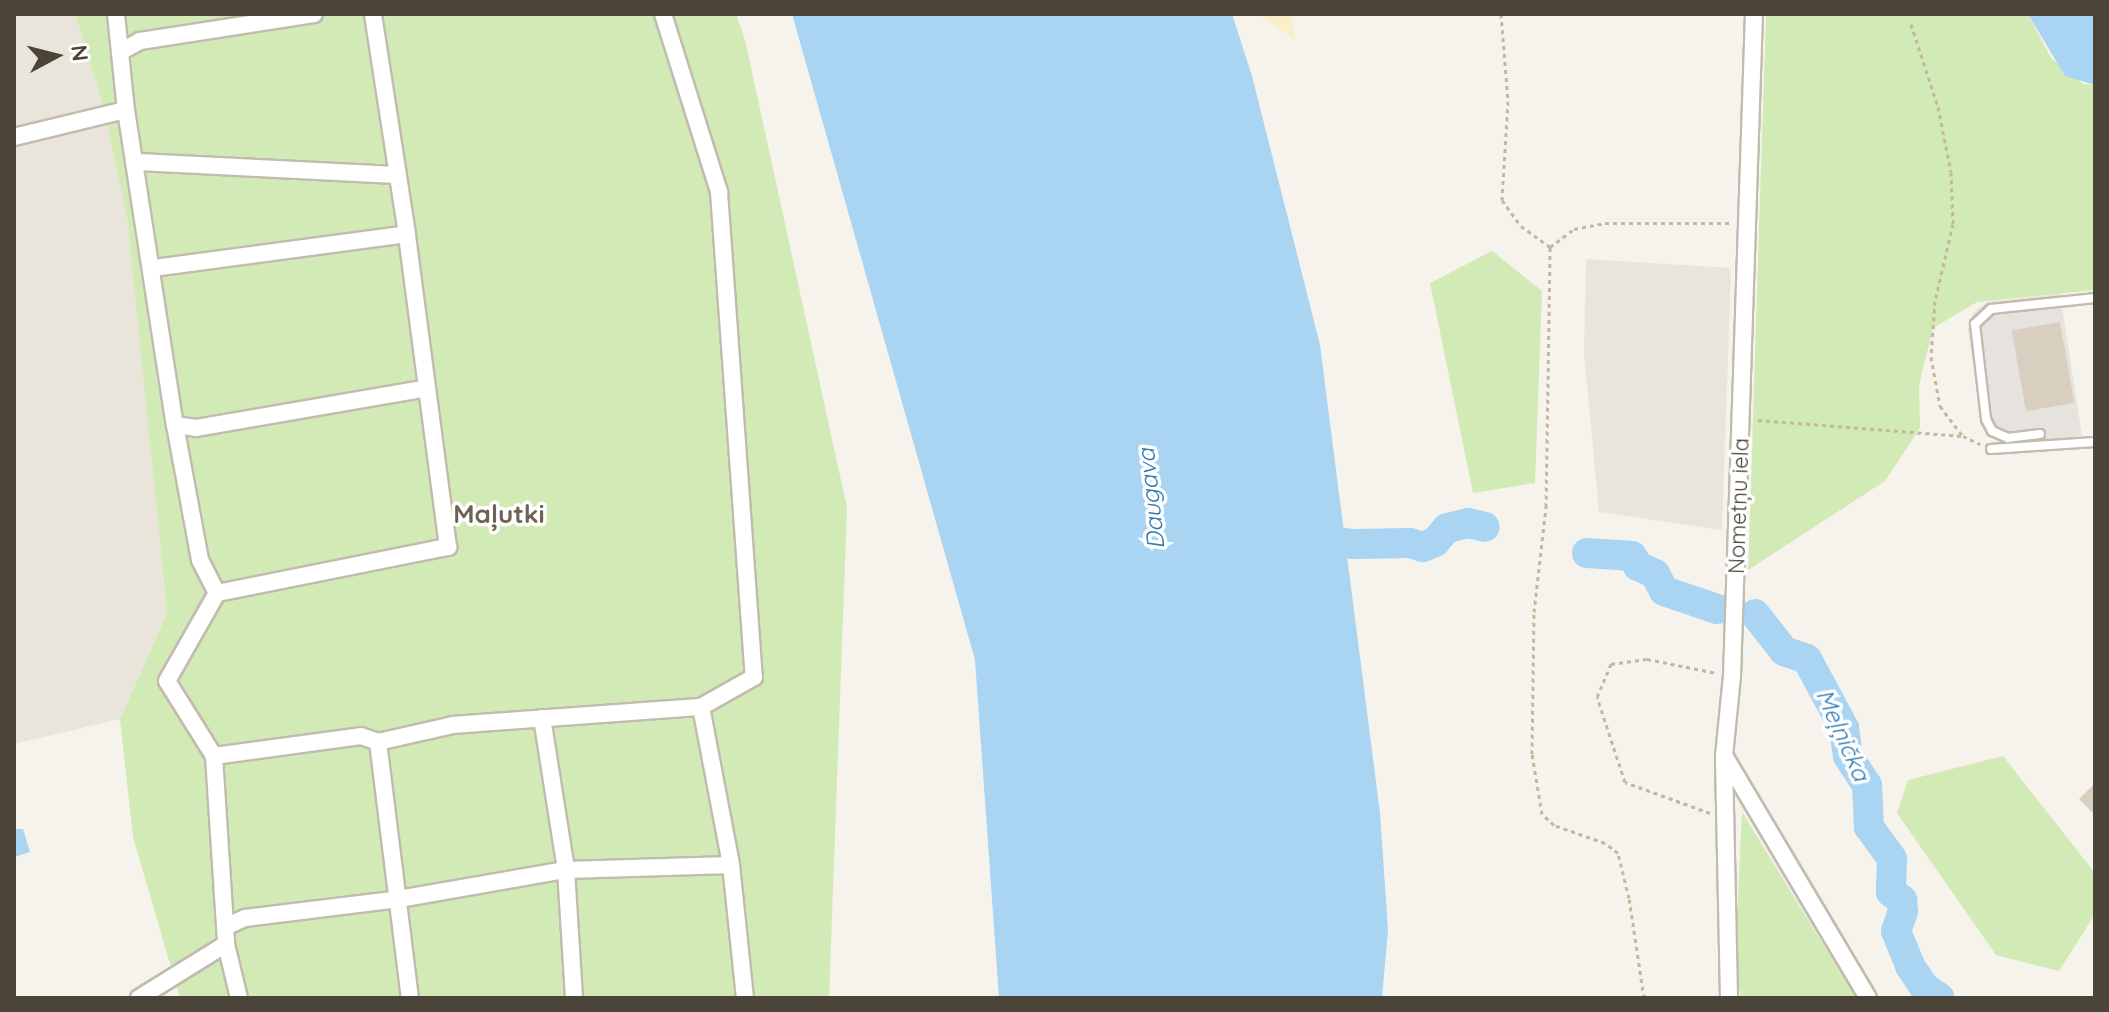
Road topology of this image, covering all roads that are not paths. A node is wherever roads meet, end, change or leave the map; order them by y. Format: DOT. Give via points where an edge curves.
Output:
graph roads {
  1 [pos="116,14"];
  2 [pos="314,14"];
  3 [pos="373,14"];
  4 [pos="663,14"];
  5 [pos="1754,14"];
  6 [pos="122,51"];
  7 [pos="126,110"];
  8 [pos="14,137"];
  9 [pos="137,162"];
  10 [pos="398,175"];
  11 [pos="407,234"];
  12 [pos="153,268"];
  13 [pos="2095,298"];
  14 [pos="427,388"];
  15 [pos="175,425"];
  16 [pos="2040,434"];
  17 [pos="2095,442"];
  18 [pos="1991,449"];
  19 [pos="217,593"];
  20 [pos="701,707"];
  21 [pos="542,718"];
  22 [pos="378,742"];
  23 [pos="214,756"];
  24 [pos="1724,756"];
  25 [pos="731,865"];
  26 [pos="566,870"];
  27 [pos="399,899"];
  28 [pos="227,926"];
  29 [pos="226,944"];
  30 [pos="139,998"];
  31 [pos="239,998"];
  32 [pos="410,998"];
  33 [pos="574,998"];
  34 [pos="745,998"];
  35 [pos="1729,998"];
  36 [pos="1868,998"];
  1 -- 6 [label="street"];
  2 -- 6 [label="street" via="140,41"];
  3 -- 10 [label="street"];
  4 -- 20 [label="street" via="719,192 754,677"];
  5 -- 24 [label="street, Nometņu iela" via="1732,676"];
  6 -- 7 [label="street"];
  7 -- 8 [label="street"];
  7 -- 9 [label="street"];
  9 -- 10 [label="street"];
  9 -- 12 [label="street"];
  10 -- 11 [label="street"];
  11 -- 12 [label="street"];
  11 -- 14 [label="street"];
  12 -- 15 [label="street"];
  13 -- 16 [label="lane" via="1991,309 1975,324 1986,419 1992,431 2008,438"];
  14 -- 15 [label="street" via="196,428"];
  14 -- 19 [label="street" via="448,547"];
  15 -- 19 [label="street" via="200,560"];
  17 -- 18 [label="lane"];
  19 -- 23 [label="street" via="167,681"];
  20 -- 21 [label="street"];
  20 -- 25 [label="street"];
  21 -- 22 [label="street" via="453,725"];
  21 -- 26 [label="street"];
  22 -- 23 [label="street" via="361,736"];
  22 -- 27 [label="street"];
  23 -- 28 [label="street"];
  24 -- 35 [label="street, Nometņu iela"];
  24 -- 36 [label="street"];
  25 -- 26 [label="street"];
  25 -- 34 [label="street"];
  26 -- 27 [label="street"];
  26 -- 33 [label="street"];
  27 -- 28 [label="street" via="245,918"];
  27 -- 32 [label="street"];
  28 -- 29 [label="street"];
  29 -- 30 [label="street"];
  29 -- 31 [label="street"];
}
